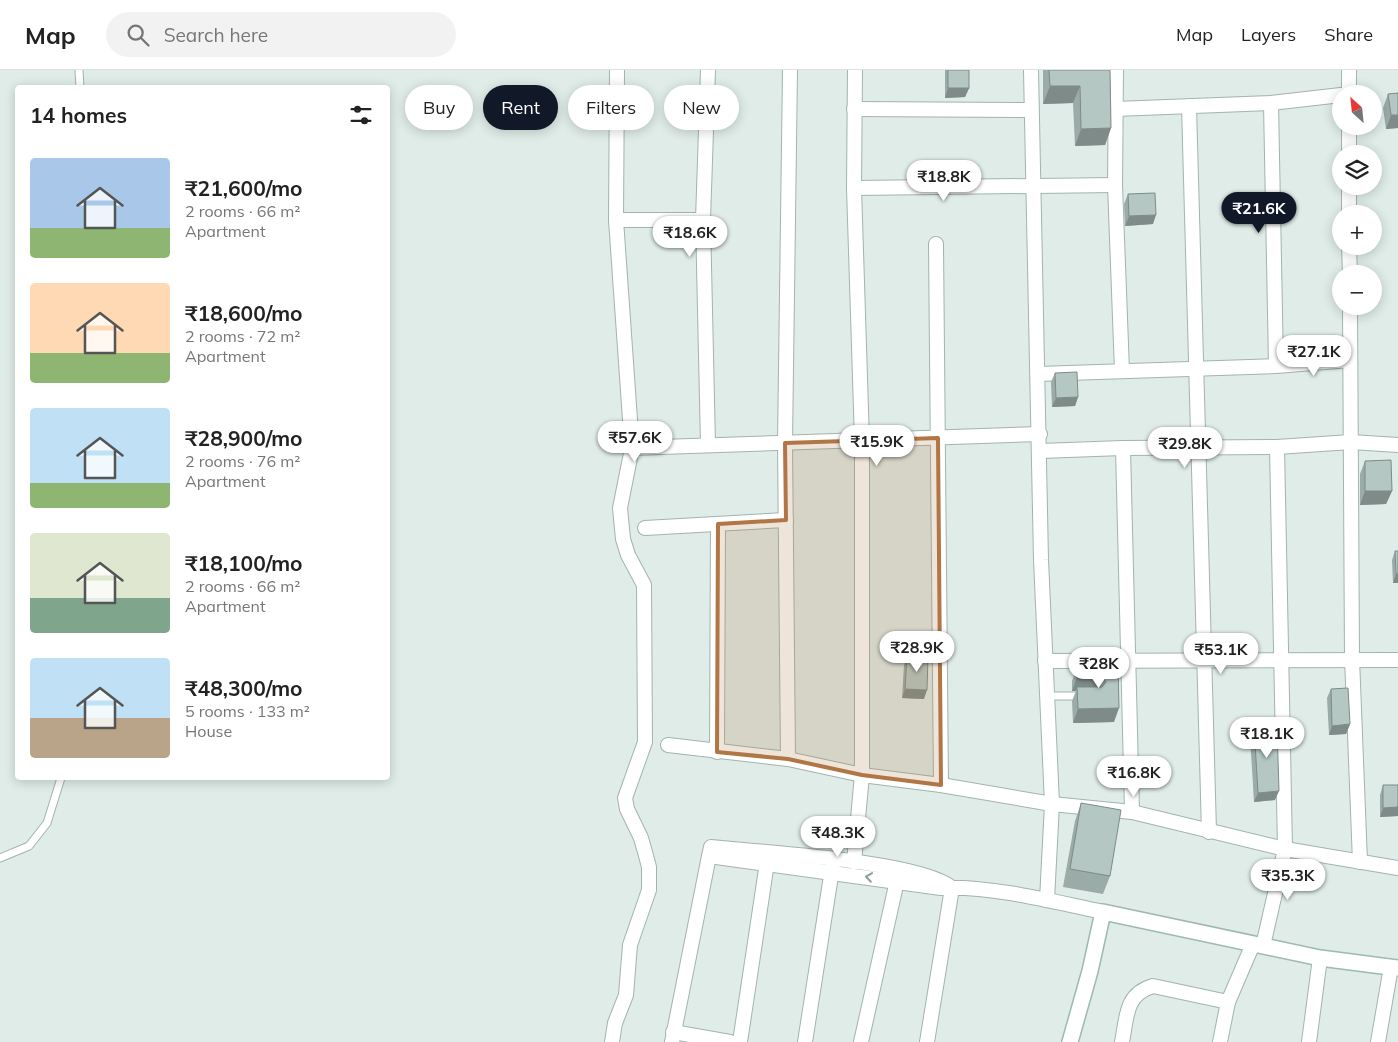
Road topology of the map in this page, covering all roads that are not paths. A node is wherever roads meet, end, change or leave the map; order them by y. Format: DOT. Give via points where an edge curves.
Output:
graph roads {
  1 [pos="79,70"];
  2 [pos="617,70"];
  3 [pos="708,70"];
  4 [pos="790,70"];
  5 [pos="855,70"];
  6 [pos="1031,70"];
  7 [pos="1116,70"];
  8 [pos="1349,70"];
  9 [pos="80,85"];
  10 [pos="1349,85"];
  11 [pos="1332,96"];
  12 [pos="1271,103"];
  13 [pos="1190,106"];
  14 [pos="854,109"];
  15 [pos="1115,109"];
  16 [pos="1031,110"];
  17 [pos="1114,185"];
  18 [pos="1034,187"];
  19 [pos="854,188"];
  20 [pos="616,220"];
  21 [pos="703,220"];
  22 [pos="936,244"];
  23 [pos="1350,315"];
  24 [pos="1350,360"];
  25 [pos="1276,366"];
  26 [pos="1197,368"];
  27 [pos="1122,371"];
  28 [pos="1038,374"];
  29 [pos="1040,434"];
  30 [pos="938,438"];
  31 [pos="862,441"];
  32 [pos="1351,442"];
  33 [pos="784,443"];
  34 [pos="1398,445"];
  35 [pos="708,446"];
  36 [pos="1199,447"];
  37 [pos="1277,447"];
  38 [pos="632,448"];
  39 [pos="1124,448"];
  40 [pos="1040,451"];
  41 [pos="786,520"];
  42 [pos="718,524"];
  43 [pos="645,528"];
  44 [pos="1352,658"];
  45 [pos="1398,660"];
  46 [pos="1045,661"];
  47 [pos="1128,661"];
  48 [pos="1205,661"];
  49 [pos="1281,661"];
  50 [pos="1047,696"];
  51 [pos="1087,696"];
  52 [pos="668,745"];
  53 [pos="717,752"];
  54 [pos="788,759"];
  55 [pos="862,775"];
  56 [pos="60,780"];
  57 [pos="941,785"];
  58 [pos="1052,804"];
  59 [pos="1132,812"];
  60 [pos="1209,832"];
  61 [pos="1285,849"];
  62 [pos="0,858"];
  63 [pos="768,858"];
  64 [pos="854,862"];
  65 [pos="1360,862"];
  66 [pos="832,866"];
  67 [pos="1398,868"];
  68 [pos="898,875"];
  69 [pos="952,888"];
  70 [pos="1047,900"];
  71 [pos="1103,912"];
  72 [pos="1258,945"];
  73 [pos="1320,958"];
  74 [pos="1394,968"];
  75 [pos="1228,1002"];
  76 [pos="672,1037"];
  77 [pos="612,1042"];
  78 [pos="730,1042"];
  79 [pos="740,1042"];
  80 [pos="806,1042"];
  81 [pos="861,1042"];
  82 [pos="926,1042"];
  83 [pos="1070,1042"];
  84 [pos="1122,1042"];
  85 [pos="1220,1042"];
  86 [pos="1309,1042"];
  87 [pos="1378,1042"];
  1 -- 9 [label="lane"];
  2 -- 20 [label="street"];
  3 -- 21 [label="street"];
  4 -- 33 [label="street"];
  5 -- 14 [label="street"];
  6 -- 16 [label="street"];
  7 -- 15 [label="street"];
  8 -- 10 [label="street"];
  11 -- 12 [label="street"];
  12 -- 13 [label="street"];
  12 -- 25 [label="street"];
  13 -- 15 [label="street"];
  13 -- 26 [label="street"];
  14 -- 16 [label="street"];
  14 -- 19 [label="street"];
  15 -- 17 [label="street"];
  16 -- 18 [label="street"];
  17 -- 18 [label="street"];
  17 -- 27 [label="street"];
  18 -- 19 [label="street"];
  18 -- 28 [label="street"];
  19 -- 31 [label="street"];
  20 -- 21 [label="street"];
  20 -- 38 [label="street"];
  21 -- 35 [label="street"];
  22 -- 30 [label="street"];
  23 -- 24 [label="street"];
  24 -- 25 [label="street"];
  24 -- 32 [label="street"];
  25 -- 26 [label="street"];
  26 -- 27 [label="street"];
  26 -- 36 [label="street"];
  27 -- 28 [label="street"];
  28 -- 29 [label="street"];
  29 -- 30 [label="street"];
  29 -- 40 [label="street"];
  30 -- 31 [label="street"];
  30 -- 57 [label="street"];
  31 -- 33 [label="street"];
  31 -- 55 [label="street"];
  32 -- 34 [label="street"];
  32 -- 37 [label="street"];
  32 -- 44 [label="street"];
  33 -- 35 [label="street"];
  33 -- 41 [label="street"];
  35 -- 38 [label="street"];
  36 -- 37 [label="street"];
  36 -- 39 [label="street"];
  36 -- 48 [label="street"];
  37 -- 49 [label="street"];
  38 -- 77 [label="street" via="620,508 623,539 644,586 645,742 625,798 642,839 649,890 630,945 626,994"];
  39 -- 40 [label="street"];
  39 -- 47 [label="street"];
  40 -- 46 [label="street"];
  41 -- 42 [label="street"];
  41 -- 54 [label="street"];
  42 -- 43 [label="street"];
  42 -- 53 [label="street"];
  44 -- 45 [label="street"];
  44 -- 49 [label="street"];
  44 -- 65 [label="street"];
  46 -- 47 [label="street"];
  46 -- 50 [label="street"];
  47 -- 48 [label="street"];
  47 -- 59 [label="street"];
  48 -- 49 [label="street"];
  48 -- 60 [label="street"];
  49 -- 61 [label="street"];
  50 -- 51 [label="lane"];
  50 -- 58 [label="street"];
  52 -- 53 [label="street"];
  53 -- 54 [label="street"];
  54 -- 55 [label="street"];
  55 -- 57 [label="street"];
  55 -- 64 [label="street"];
  56 -- 62 [label="lane" via="47,822 29,846"];
  57 -- 58 [label="street"];
  58 -- 59 [label="street"];
  58 -- 70 [label="street"];
  59 -- 60 [label="street"];
  60 -- 61 [label="street"];
  61 -- 65 [label="street"];
  61 -- 72 [label="street"];
  63 -- 66 [label="street"];
  63 -- 76 [label="street" via="710,847"];
  63 -- 79 [label="street"];
  64 -- 66 [label="street"];
  64 -- 68 [label="street"];
  65 -- 67 [label="street"];
  68 -- 66 [label="street, one-way"];
  66 -- 80 [label="street"];
  68 -- 69 [label="street" via="944,881"];
  68 -- 81 [label="street"];
  69 -- 70 [label="street"];
  69 -- 82 [label="street"];
  70 -- 71 [label="street"];
  71 -- 72 [label="street"];
  71 -- 83 [label="street"];
  72 -- 73 [label="street"];
  72 -- 75 [label="street"];
  73 -- 74 [label="street"];
  73 -- 86 [label="street"];
  74 -- 87 [label="street"];
  75 -- 84 [label="street" via="1153,986 1142,989 1131,1000"];
  75 -- 85 [label="street"];
  76 -- 78 [label="street"];
}
